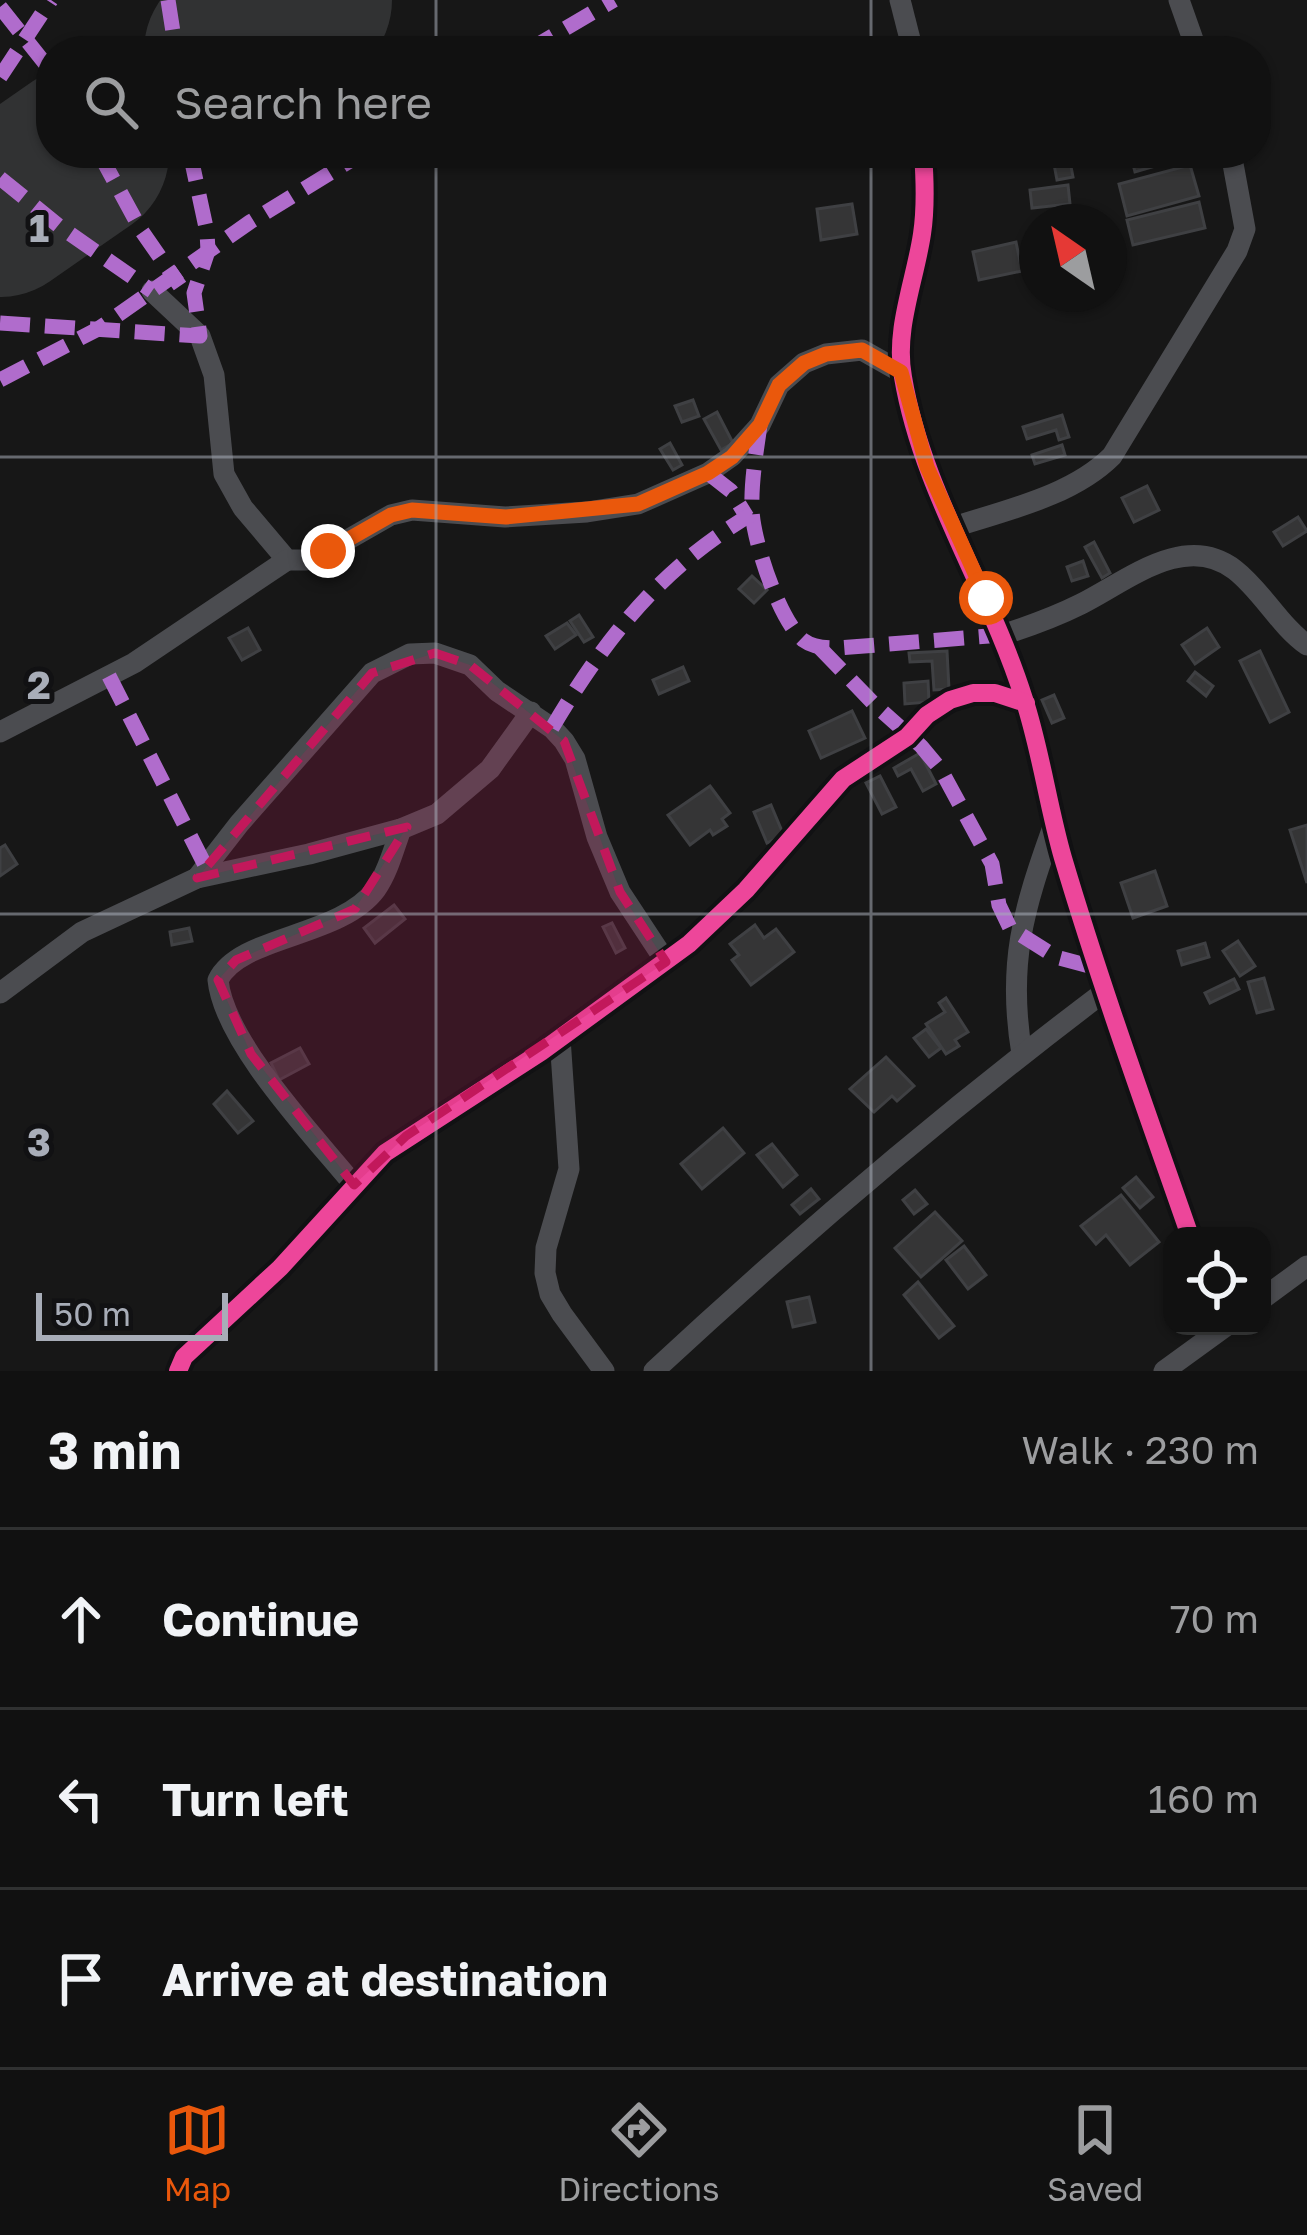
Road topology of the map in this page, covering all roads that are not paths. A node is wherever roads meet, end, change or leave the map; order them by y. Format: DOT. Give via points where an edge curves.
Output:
graph roads {
  1 [pos="900,0"];
  2 [pos="1179,0"];
  3 [pos="910,36"];
  4 [pos="1192,36"];
  5 [pos="924,168"];
  6 [pos="1234,168"];
  7 [pos="152,291"];
  8 [pos="901,372"];
  9 [pos="954,527"];
  10 [pos="287,560"];
  11 [pos="1002,634"];
  12 [pos="1307,645"];
  13 [pos="1026,703"];
  14 [pos="531,712"];
  15 [pos="0,732"];
  16 [pos="1053,825"];
  17 [pos="401,829"];
  18 [pos="197,878"];
  19 [pos="666,962"];
  20 [pos="1104,992"];
  21 [pos="0,993"];
  22 [pos="560,1038"];
  23 [pos="1022,1054"];
  24 [pos="354,1185"];
  25 [pos="1187,1227"];
  26 [pos="1307,1266"];
  27 [pos="1271,1292"];
  28 [pos="1213,1335"];
  29 [pos="178,1371"];
  30 [pos="604,1371"];
  31 [pos="653,1371"];
  32 [pos="1164,1371"];
  1 -- 3 [label="street"];
  2 -- 4 [label="street"];
  5 -- 8 [label="street"];
  6 -- 9 [label="street" via="1245,229 1237,251 1112,456 1074,483"];
  7 -- 10 [label="street" via="200,336 214,375 224,474"];
  8 -- 9 [label="street" via="927,467"];
  8 -- 10 [label="street" via="862,350 804,363 779,385 732,457 638,504 506,517 412,510 306,560"];
  9 -- 11 [label="street"];
  10 -- 15 [label="street" via="134,663"];
  11 -- 12 [label="street" via="1047,621 1156,563 1210,555 1237,571"];
  11 -- 13 [label="street"];
  13 -- 16 [label="street"];
  13 -- 19 [label="street" via="974,693 927,715 827,794 746,890"];
  14 -- 17 [label="street" via="462,796"];
  14 -- 18 [label="street" via="455,658 392,659"];
  14 -- 19 [label="street" via="575,759 620,892"];
  16 -- 20 [label="street"];
  16 -- 23 [label="street" via="1014,970"];
  17 -- 18 [label="street"];
  17 -- 24 [label="street" via="375,889 355,909 236,960 218,980 251,1054"];
  18 -- 21 [label="street" via="82,932"];
  19 -- 22 [label="street"];
  20 -- 23 [label="street"];
  20 -- 25 [label="street"];
  22 -- 24 [label="street" via="406,1136"];
  22 -- 30 [label="street" via="569,1169 545,1273 562,1314"];
  23 -- 31 [label="street"];
  24 -- 29 [label="street"];
  26 -- 27 [label="street"];
  28 -- 32 [label="street"];
}
